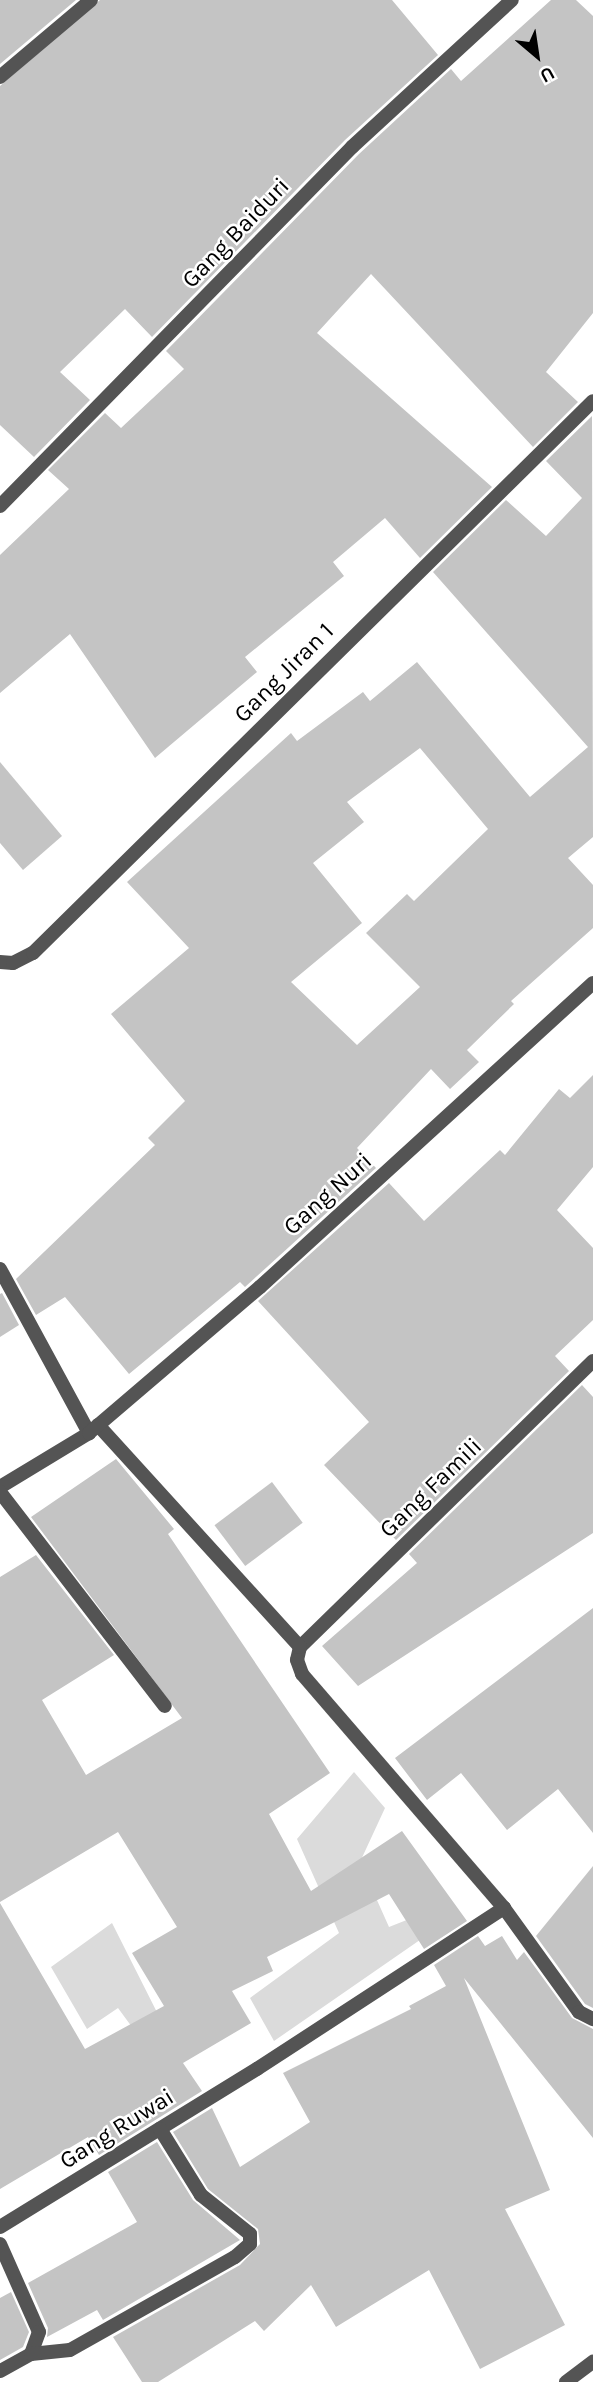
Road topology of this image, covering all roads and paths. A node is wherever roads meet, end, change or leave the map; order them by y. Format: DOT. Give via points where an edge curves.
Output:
graph roads {
  1 [pos="91,0"];
  2 [pos="512,0"];
  3 [pos="0,77"];
  4 [pos="593,401"];
  5 [pos="0,506"];
  6 [pos="0,962"];
  7 [pos="593,983"];
  8 [pos="0,1269"];
  9 [pos="593,1361"];
  10 [pos="94,1429"];
  11 [pos="0,1487"];
  12 [pos="0,1492"];
  13 [pos="300,1647"];
  14 [pos="165,1706"];
  15 [pos="504,1908"];
  16 [pos="593,2020"];
  17 [pos="160,2129"];
  18 [pos="0,2227"];
  19 [pos="0,2244"];
  20 [pos="31,2354"];
  21 [pos="593,2362"];
  22 [pos="0,2371"];
  23 [pos="566,2382"];
  1 -- 3 [label="street"];
  2 -- 5 [label="street, Gang Baiduri" via="352,147"];
  4 -- 6 [label="street, Gang Jiran 1" via="33,953 13,963"];
  7 -- 10 [label="street, Gang Nuri" via="260,1287"];
  8 -- 10 [label="street"];
  9 -- 13 [label="street, Gang Famili"];
  10 -- 11 [label="street, Gang Nuri"];
  10 -- 13 [label="street"];
  12 -- 14 [label="street"];
  13 -- 15 [label="street" via="297,1660 302,1674"];
  15 -- 16 [label="street" via="579,2012"];
  15 -- 17 [label="street, Gang Ruwai"];
  17 -- 18 [label="street, Gang Ruwai"];
  17 -- 20 [label="street" via="201,2195 250,2234 250,2244 235,2257 70,2350"];
  19 -- 20 [label="street" via="39,2332"];
  20 -- 22 [label="street"];
  21 -- 23 [label="street"];
}
